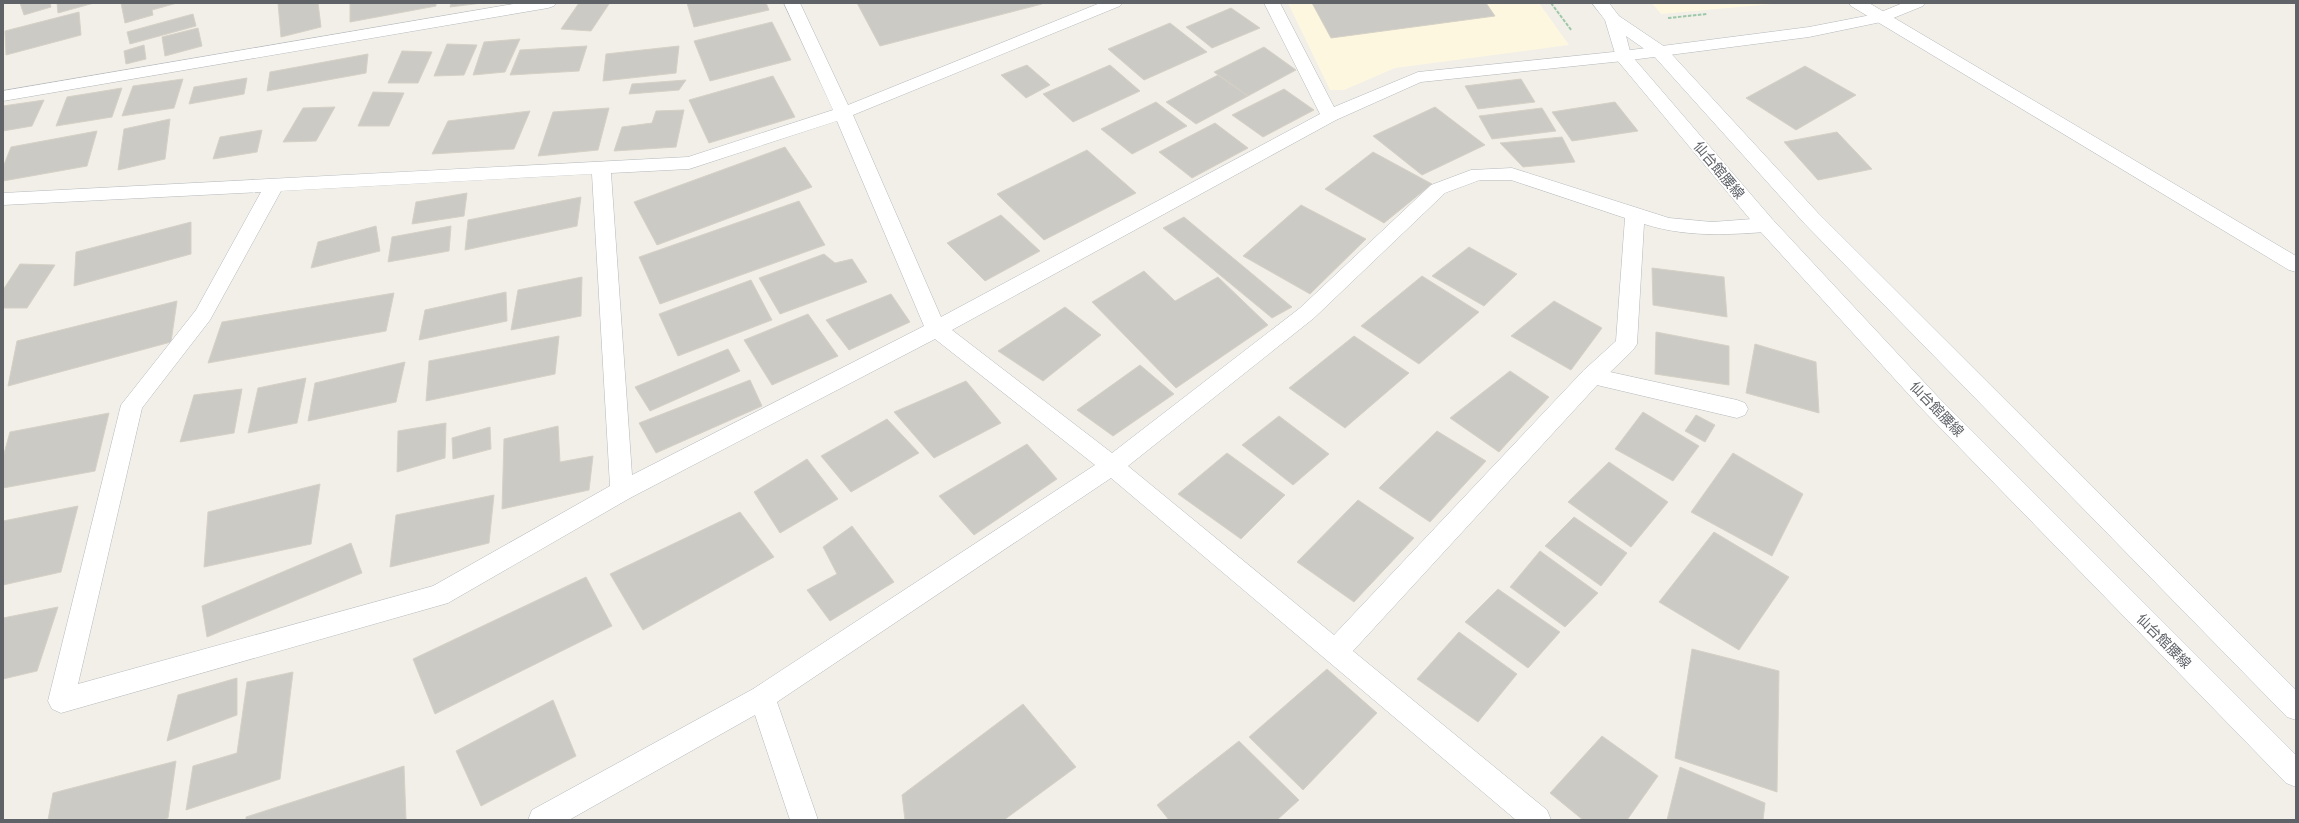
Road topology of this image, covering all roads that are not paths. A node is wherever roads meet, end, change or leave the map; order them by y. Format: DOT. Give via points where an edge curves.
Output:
graph roads {
  1 [pos="548,3"];
  2 [pos="792,3"];
  3 [pos="1114,3"];
  4 [pos="1272,3"];
  5 [pos="1600,3"];
  6 [pos="1857,3"];
  7 [pos="1917,3"];
  8 [pos="1075,10"];
  9 [pos="1880,18"];
  10 [pos="1613,19"];
  11 [pos="1659,52"];
  12 [pos="1623,56"];
  13 [pos="3,96"];
  14 [pos="843,113"];
  15 [pos="1330,116"];
  16 [pos="601,167"];
  17 [pos="274,186"];
  18 [pos="3,200"];
  19 [pos="1635,215"];
  20 [pos="1766,225"];
  21 [pos="2296,265"];
  22 [pos="936,329"];
  23 [pos="1592,376"];
  24 [pos="1737,409"];
  25 [pos="1112,466"];
  26 [pos="622,491"];
  27 [pos="1335,652"];
  28 [pos="762,697"];
  29 [pos="2296,708"];
  30 [pos="2296,774"];
  31 [pos="542,820"];
  32 [pos="804,820"];
  33 [pos="1536,820"];
  1 -- 13 [label="street"];
  2 -- 14 [label="street"];
  3 -- 8 [label="street"];
  4 -- 15 [label="street"];
  5 -- 10 [label="street, 仙台館腰線"];
  6 -- 9 [label="street"];
  7 -- 9 [label="street"];
  8 -- 14 [label="street"];
  9 -- 11 [label="street" via="1809,32"];
  9 -- 21 [label="street"];
  10 -- 11 [label="street, 仙台館腰線"];
  10 -- 12 [label="street, 仙台館腰線"];
  11 -- 12 [label="street"];
  11 -- 29 [label="street, 仙台館腰線" via="1811,218"];
  12 -- 15 [label="street" via="1418,77"];
  12 -- 20 [label="street, 仙台館腰線"];
  14 -- 16 [label="street" via="689,163"];
  14 -- 22 [label="street"];
  15 -- 22 [label="street"];
  16 -- 17 [label="street"];
  16 -- 26 [label="street"];
  17 -- 18 [label="street"];
  17 -- 26 [label="street" via="203,315 132,405 61,701 439,595"];
  19 -- 20 [label="street" via="1668,225 1712,229"];
  19 -- 23 [label="street" via="1626,344"];
  19 -- 25 [label="street" via="1512,174 1478,174 1438,189 1307,314"];
  20 -- 30 [label="street, 仙台館腰線" via="1941,414"];
  22 -- 25 [label="street"];
  22 -- 26 [label="street"];
  23 -- 24 [label="street"];
  23 -- 27 [label="street"];
  25 -- 27 [label="street"];
  25 -- 28 [label="street"];
  27 -- 33 [label="street"];
  28 -- 31 [label="street"];
  28 -- 32 [label="street"];
}
